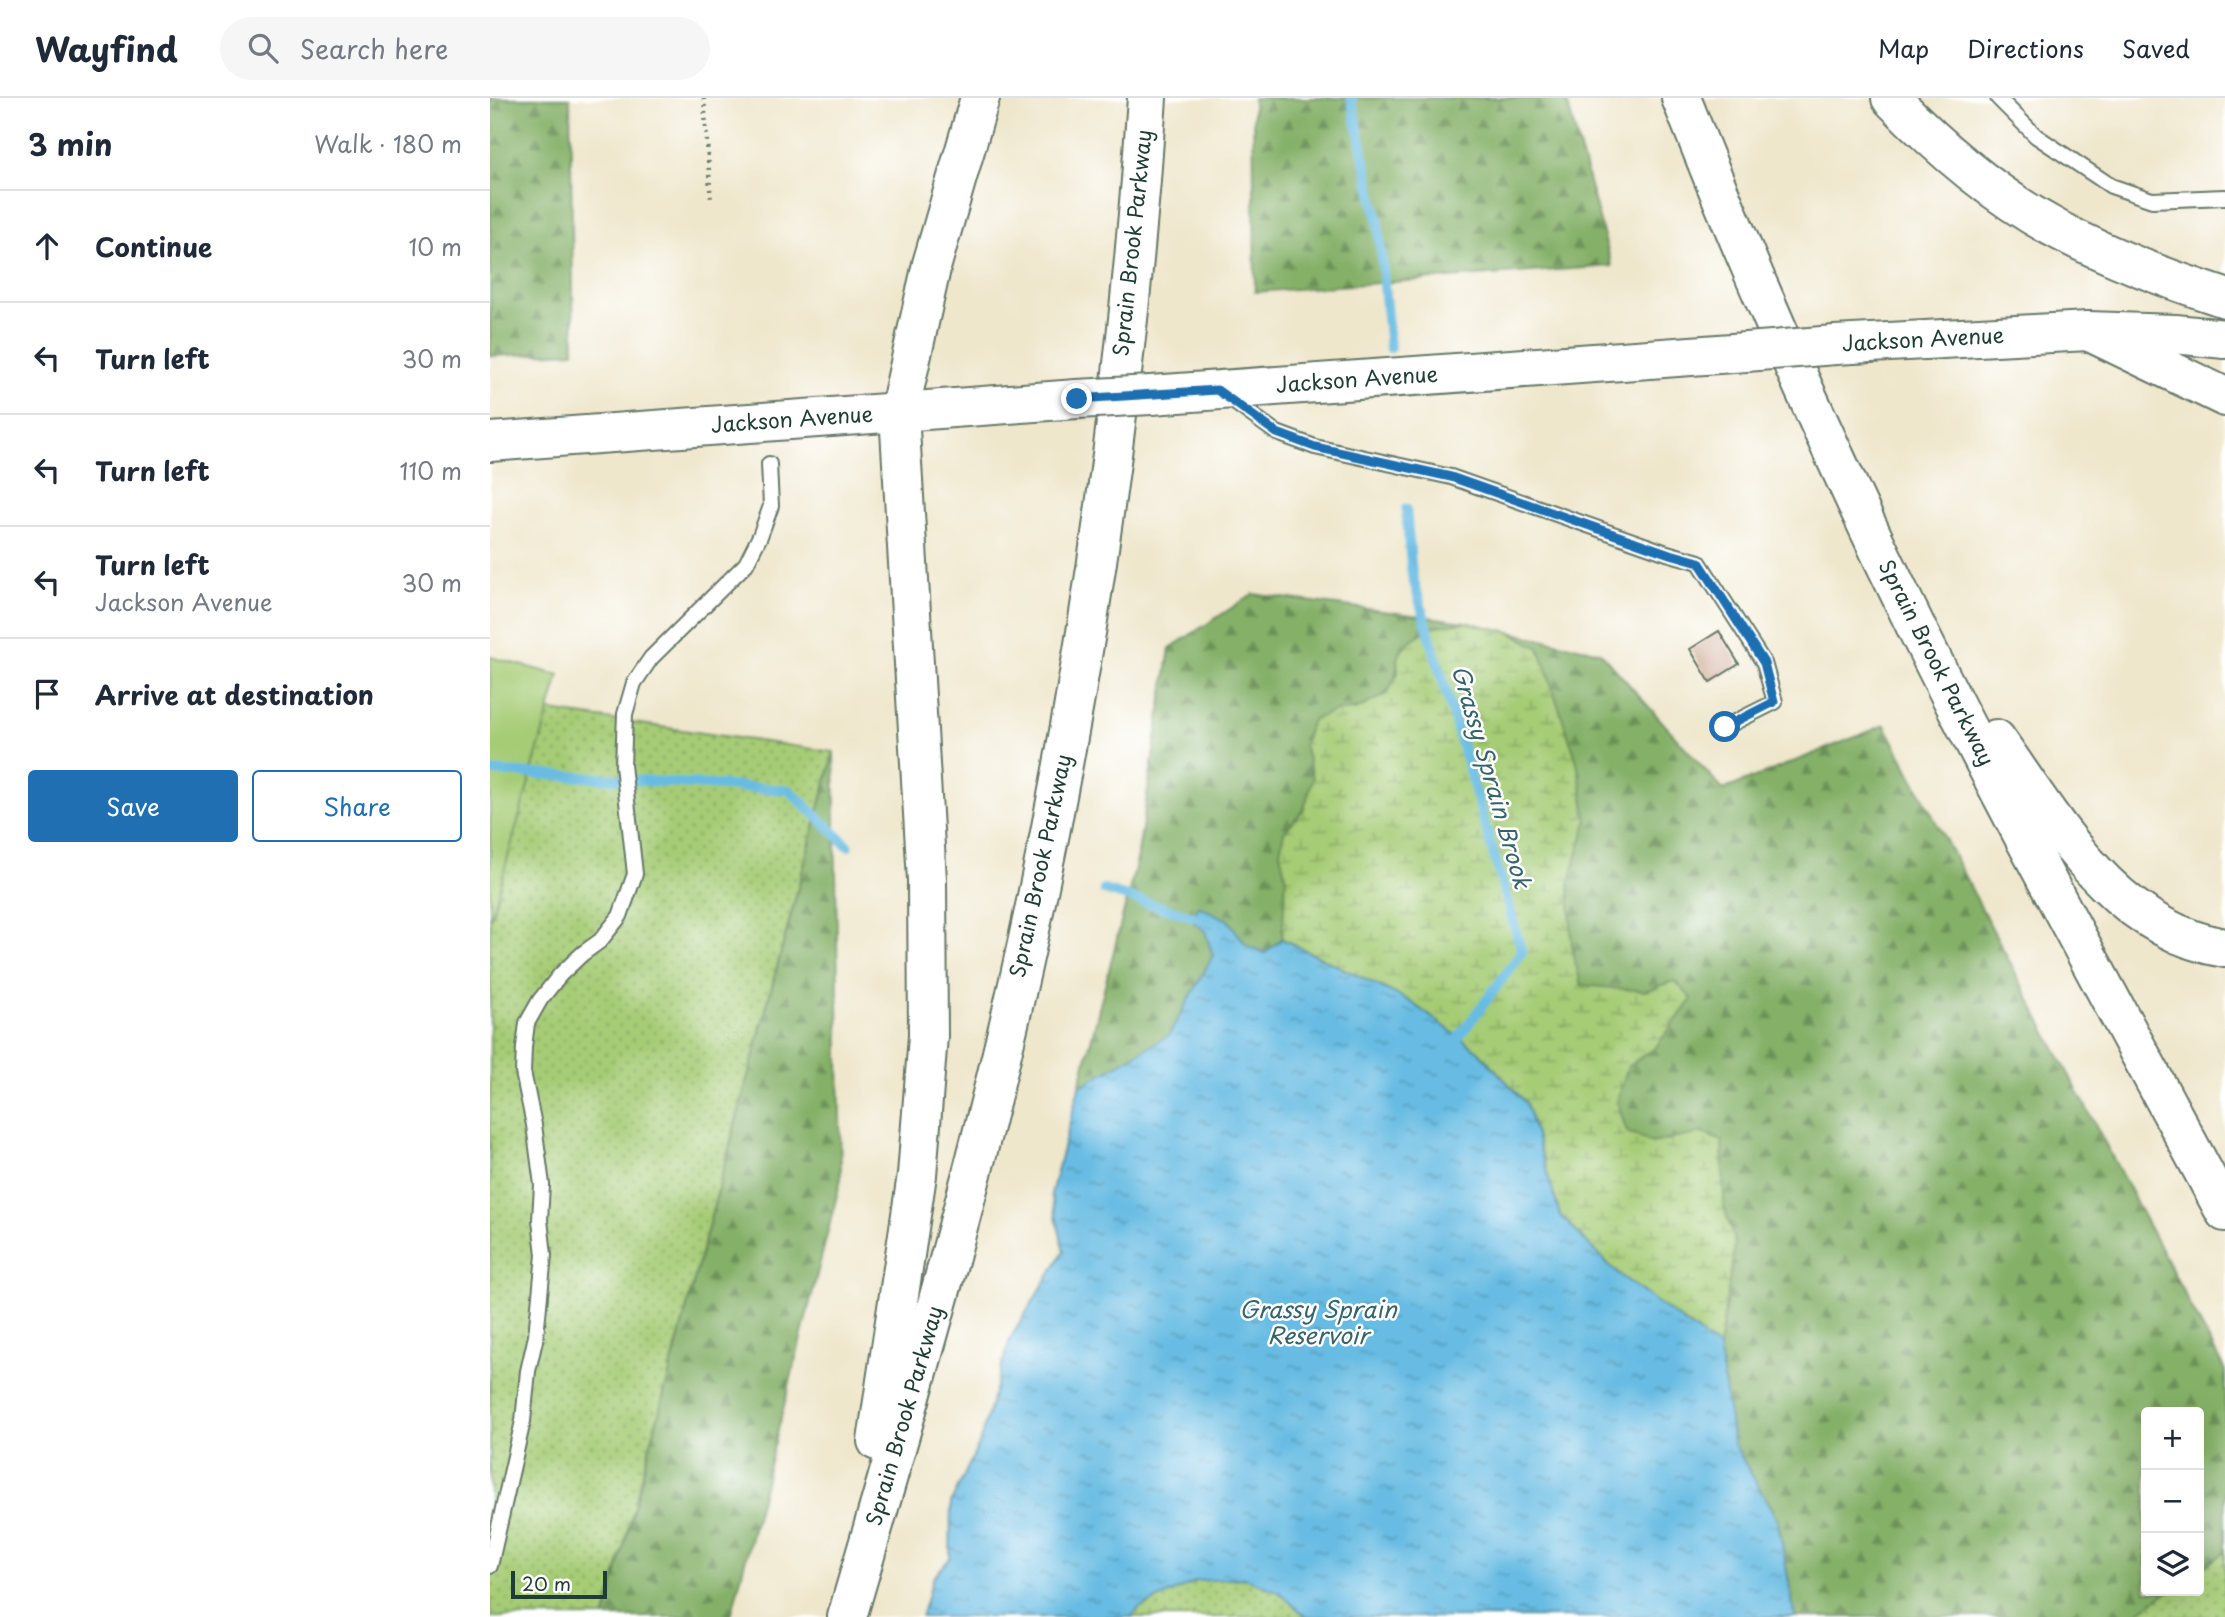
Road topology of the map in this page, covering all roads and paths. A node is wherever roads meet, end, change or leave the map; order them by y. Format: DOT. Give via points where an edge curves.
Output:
graph roads {
  1 [pos="704,98"];
  2 [pos="980,98"];
  3 [pos="1147,98"];
  4 [pos="1681,98"];
  5 [pos="1891,98"];
  6 [pos="1998,98"];
  7 [pos="2225,197"];
  8 [pos="711,202"];
  9 [pos="2225,298"];
  10 [pos="2088,331"];
  11 [pos="2225,339"];
  12 [pos="1217,390"];
  13 [pos="2225,397"];
  14 [pos="899,413"];
  15 [pos="490,442"];
  16 [pos="769,464"];
  17 [pos="1917,628"];
  18 [pos="1725,727"];
  19 [pos="2225,948"];
  20 [pos="2225,1212"];
  21 [pos="490,1566"];
  22 [pos="851,1604"];
  1 -- 8 [label="path"];
  2 -- 14 [label="main road" via="932,264"];
  3 -- 22 [label="main road, Sprain Brook Parkway" via="1110,459 1056,803 980,1144"];
  4 -- 17 [label="main road, Sprain Brook Parkway" via="1810,404"];
  5 -- 9 [label="main road" via="1949,154 2022,209 2104,252"];
  6 -- 7 [label="lane" via="2036,136 2111,186 2152,200"];
  10 -- 11 [label="main road, Jackson Avenue"];
  10 -- 12 [label="main road, Jackson Avenue, bridge"];
  10 -- 13 [label="main road"];
  12 -- 14 [label="main road, Jackson Avenue, bridge"];
  12 -- 18 [label="lane" via="1277,433 1451,477 1699,562 1764,663 1774,702"];
  14 -- 15 [label="main road, Jackson Avenue"];
  14 -- 22 [label="main road" via="927,880 928,1036 915,1188"];
  16 -- 21 [label="lane" via="771,506 746,564 651,658 634,683 625,714 623,765 635,874 620,916 600,941 560,975 527,1023 523,1072 542,1185 544,1255 523,1421"];
  17 -- 19 [label="main road" via="2093,871 2154,922"];
  17 -- 20 [label="main road, Sprain Brook Parkway"];
}
